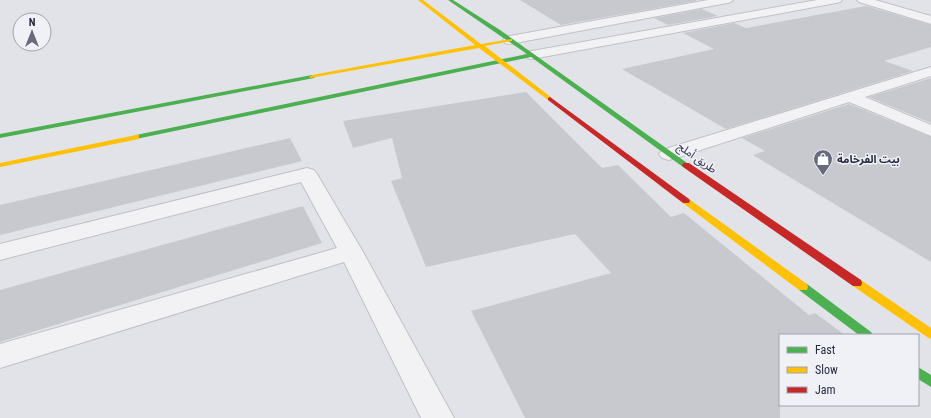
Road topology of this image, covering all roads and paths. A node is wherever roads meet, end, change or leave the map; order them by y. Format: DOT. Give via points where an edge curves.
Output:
graph roads {
  1 [pos="420,0"];
  2 [pos="450,0"];
  3 [pos="727,0"];
  4 [pos="863,0"];
  5 [pos="828,1"];
  6 [pos="931,20"];
  7 [pos="510,40"];
  8 [pos="481,45"];
  9 [pos="532,55"];
  10 [pos="502,62"];
  11 [pos="931,71"];
  12 [pos="851,97"];
  13 [pos="931,131"];
  14 [pos="0,136"];
  15 [pos="669,154"];
  16 [pos="0,165"];
  17 [pos="0,252"];
  18 [pos="351,252"];
  19 [pos="866,334"];
  20 [pos="931,334"];
  21 [pos="0,356"];
  22 [pos="919,373"];
  23 [pos="931,382"];
  24 [pos="438,418"];
  1 -- 8 [label="main road"];
  2 -- 7 [label="main road, طريق أملج"];
  3 -- 7 [label="street"];
  4 -- 6 [label="street"];
  5 -- 9 [label="street"];
  7 -- 8 [label="main road"];
  7 -- 9 [label="main road, طريق أملج"];
  8 -- 10 [label="main road"];
  8 -- 14 [label="main road"];
  9 -- 10 [label="main road"];
  9 -- 15 [label="main road, طريق أملج"];
  10 -- 16 [label="main road"];
  10 -- 19 [label="main road"];
  11 -- 12 [label="street"];
  12 -- 13 [label="street"];
  12 -- 15 [label="street"];
  15 -- 20 [label="main road, طريق أملج"];
  17 -- 18 [label="street" via="307,174"];
  18 -- 21 [label="street"];
  18 -- 24 [label="street"];
  22 -- 23 [label="main road"];
}
